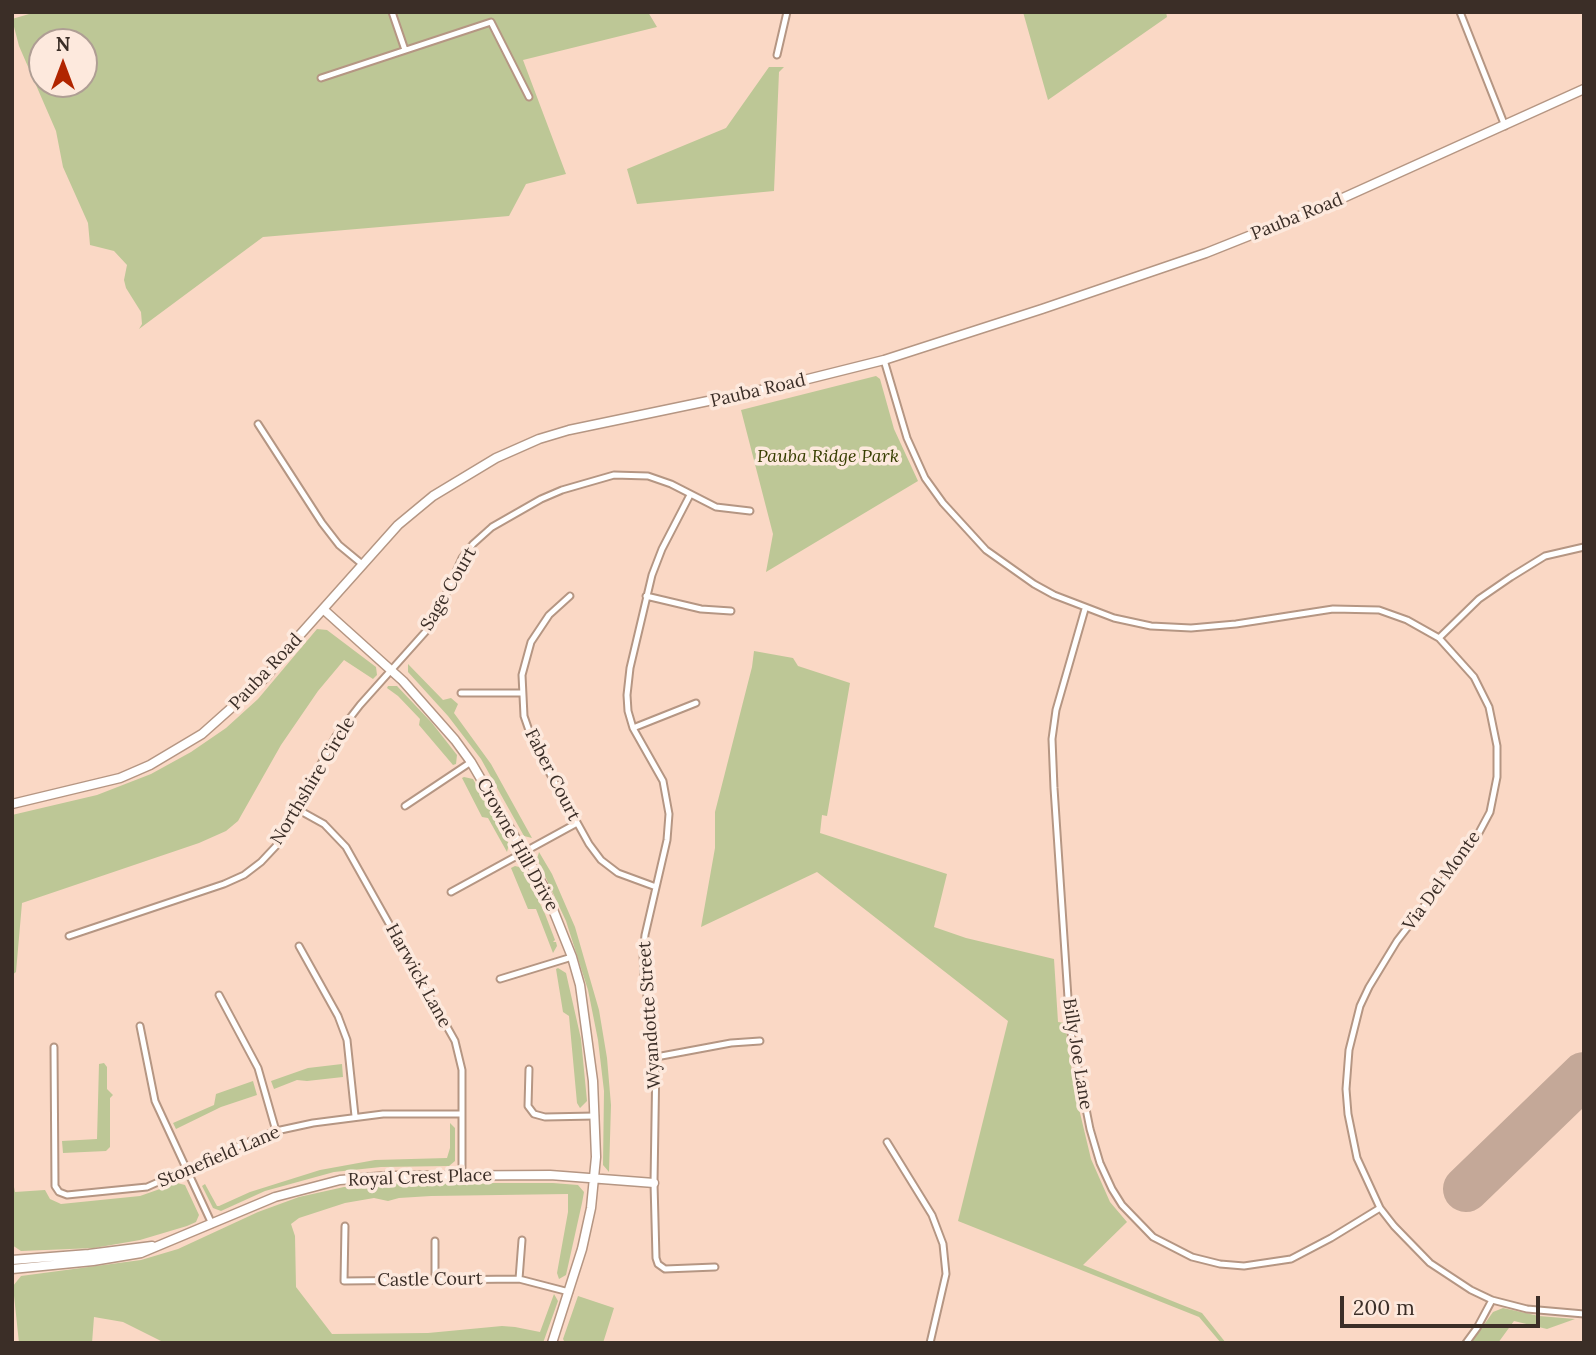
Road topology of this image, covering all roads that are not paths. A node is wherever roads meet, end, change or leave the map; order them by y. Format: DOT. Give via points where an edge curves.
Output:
graph roads {
  1 [pos="392,12"];
  2 [pos="787,12"];
  3 [pos="1460,12"];
  4 [pos="405,50"];
  5 [pos="777,55"];
  6 [pos="321,78"];
  7 [pos="1584,89"];
  8 [pos="529,97"];
  9 [pos="1505,125"];
  10 [pos="884,360"];
  11 [pos="258,424"];
  12 [pos="690,495"];
  13 [pos="750,511"];
  14 [pos="1584,547"];
  15 [pos="362,564"];
  16 [pos="570,596"];
  17 [pos="646,596"];
  18 [pos="323,609"];
  19 [pos="1085,609"];
  20 [pos="731,611"];
  21 [pos="1439,638"];
  22 [pos="391,670"];
  23 [pos="461,693"];
  24 [pos="521,693"];
  25 [pos="696,703"];
  26 [pos="633,728"];
  27 [pos="471,762"];
  28 [pos="12,804"];
  29 [pos="405,806"];
  30 [pos="297,810"];
  31 [pos="577,823"];
  32 [pos="524,852"];
  33 [pos="656,887"];
  34 [pos="452,892"];
  35 [pos="69,936"];
  36 [pos="299,946"];
  37 [pos="572,957"];
  38 [pos="500,979"];
  39 [pos="219,995"];
  40 [pos="140,1026"];
  41 [pos="760,1041"];
  42 [pos="54,1048"];
  43 [pos="656,1057"];
  44 [pos="529,1069"];
  45 [pos="462,1114"];
  46 [pos="595,1115"];
  47 [pos="355,1116"];
  48 [pos="276,1131"];
  49 [pos="887,1142"];
  50 [pos="185,1169"];
  51 [pos="462,1175"];
  52 [pos="595,1179"];
  53 [pos="654,1183"];
  54 [pos="1380,1208"];
  55 [pos="212,1224"];
  56 [pos="345,1226"];
  57 [pos="522,1240"];
  58 [pos="435,1241"];
  59 [pos="156,1246"];
  60 [pos="12,1260"];
  61 [pos="716,1267"];
  62 [pos="12,1269"];
  63 [pos="519,1279"];
  64 [pos="435,1280"];
  65 [pos="569,1292"];
  66 [pos="1492,1300"];
  67 [pos="1584,1314"];
  68 [pos="552,1343"];
  69 [pos="930,1343"];
  70 [pos="1466,1343"];
  1 -- 4 [label="street"];
  2 -- 5 [label="street"];
  3 -- 9 [label="street"];
  4 -- 6 [label="street"];
  4 -- 8 [label="street" via="491,22"];
  7 -- 9 [label="street, Pauba Road"];
  9 -- 10 [label="street, Pauba Road" via="1358,192 1206,253"];
  10 -- 15 [label="street, Pauba Road" via="539,439 496,458 433,496"];
  10 -- 19 [label="street, Via Del Monte" via="915,457 957,521 1003,564 1054,596"];
  11 -- 15 [label="street" via="322,523"];
  12 -- 13 [label="street, Sage Court" via="716,507"];
  12 -- 17 [label="street, Wyandotte Street" via="662,549"];
  12 -- 22 [label="street, Sage Court" via="648,476 614,475 562,490 521,510 473,544 434,619"];
  14 -- 21 [label="street" via="1545,556 1511,577 1479,599"];
  15 -- 18 [label="street, Pauba Road"];
  16 -- 24 [label="street, Faber Court" via="549,615 531,642"];
  17 -- 20 [label="street"];
  17 -- 26 [label="street, Wyandotte Street" via="627,682"];
  18 -- 22 [label="street, Crowne Hill Drive"];
  18 -- 28 [label="street, Pauba Road" via="266,677 194,739 120,778"];
  19 -- 21 [label="street, Via Del Monte" via="1151,626 1191,628 1368,608 1407,620"];
  19 -- 54 [label="street, Billy Joe Lane" via="1056,710 1054,788 1072,1042 1090,1129 1112,1189 1153,1237 1192,1257 1244,1266 1291,1259"];
  21 -- 54 [label="street, Via Del Monte" via="1474,677 1489,707 1497,746 1497,777 1490,812 1475,840 1382,963 1356,1020 1346,1070 1348,1114 1357,1158"];
  22 -- 27 [label="street, Crowne Hill Drive"];
  22 -- 30 [label="street, Northshire Circle" via="336,736"];
  23 -- 24 [label="street"];
  24 -- 31 [label="street, Faber Court" via="534,745"];
  25 -- 26 [label="street"];
  26 -- 33 [label="street, Wyandotte Street" via="663,780 668,799 669,828"];
  27 -- 29 [label="street"];
  27 -- 32 [label="street, Crowne Hill Drive"];
  30 -- 35 [label="street, Northshire Circle" via="276,846 244,875"];
  30 -- 45 [label="street, Harwick Lane" via="324,824 346,847 455,1041 462,1070"];
  31 -- 32 [label="street"];
  31 -- 33 [label="street, Faber Court" via="601,860 618,873"];
  32 -- 34 [label="street"];
  32 -- 37 [label="street, Crowne Hill Drive"];
  33 -- 43 [label="street, Wyandotte Street" via="643,954"];
  36 -- 47 [label="street" via="347,1040"];
  37 -- 38 [label="street"];
  37 -- 46 [label="street, Crowne Hill Drive"];
  39 -- 48 [label="street" via="258,1068"];
  40 -- 50 [label="street" via="155,1101"];
  41 -- 43 [label="street"];
  42 -- 50 [label="street, Stonefield Lane" via="53,1138 59,1192 138,1189"];
  43 -- 53 [label="street, Wyandotte Street"];
  44 -- 46 [label="street" via="528,1106 534,1114"];
  45 -- 47 [label="street, Stonefield Lane"];
  45 -- 51 [label="street, Harwick Lane"];
  46 -- 52 [label="street, Crowne Hill Drive"];
  47 -- 48 [label="street, Stonefield Lane"];
  48 -- 50 [label="street, Stonefield Lane"];
  49 -- 69 [label="street" via="932,1215 943,1244 946,1274"];
  50 -- 55 [label="street"];
  51 -- 52 [label="street, Royal Crest Place"];
  51 -- 55 [label="street, Royal Crest Place" via="340,1180 275,1197"];
  52 -- 53 [label="street, Royal Crest Place"];
  52 -- 65 [label="street, Crowne Hill Drive"];
  53 -- 61 [label="street, Wyandotte Street" via="658,1264 665,1269"];
  54 -- 66 [label="street, Via Del Monte" via="1430,1263"];
  55 -- 59 [label="street, Royal Crest Place"];
  56 -- 64 [label="street, Castle Court" via="344,1281"];
  57 -- 63 [label="street"];
  58 -- 64 [label="street"];
  59 -- 60 [label="street, Royal Crest Place"];
  59 -- 62 [label="street, Royal Crest Place" via="116,1258"];
  63 -- 64 [label="street, Castle Court"];
  63 -- 65 [label="street, Castle Court"];
  65 -- 68 [label="street, Crowne Hill Drive"];
  66 -- 67 [label="street, Via Del Monte" via="1551,1313"];
  66 -- 70 [label="street"];
}
